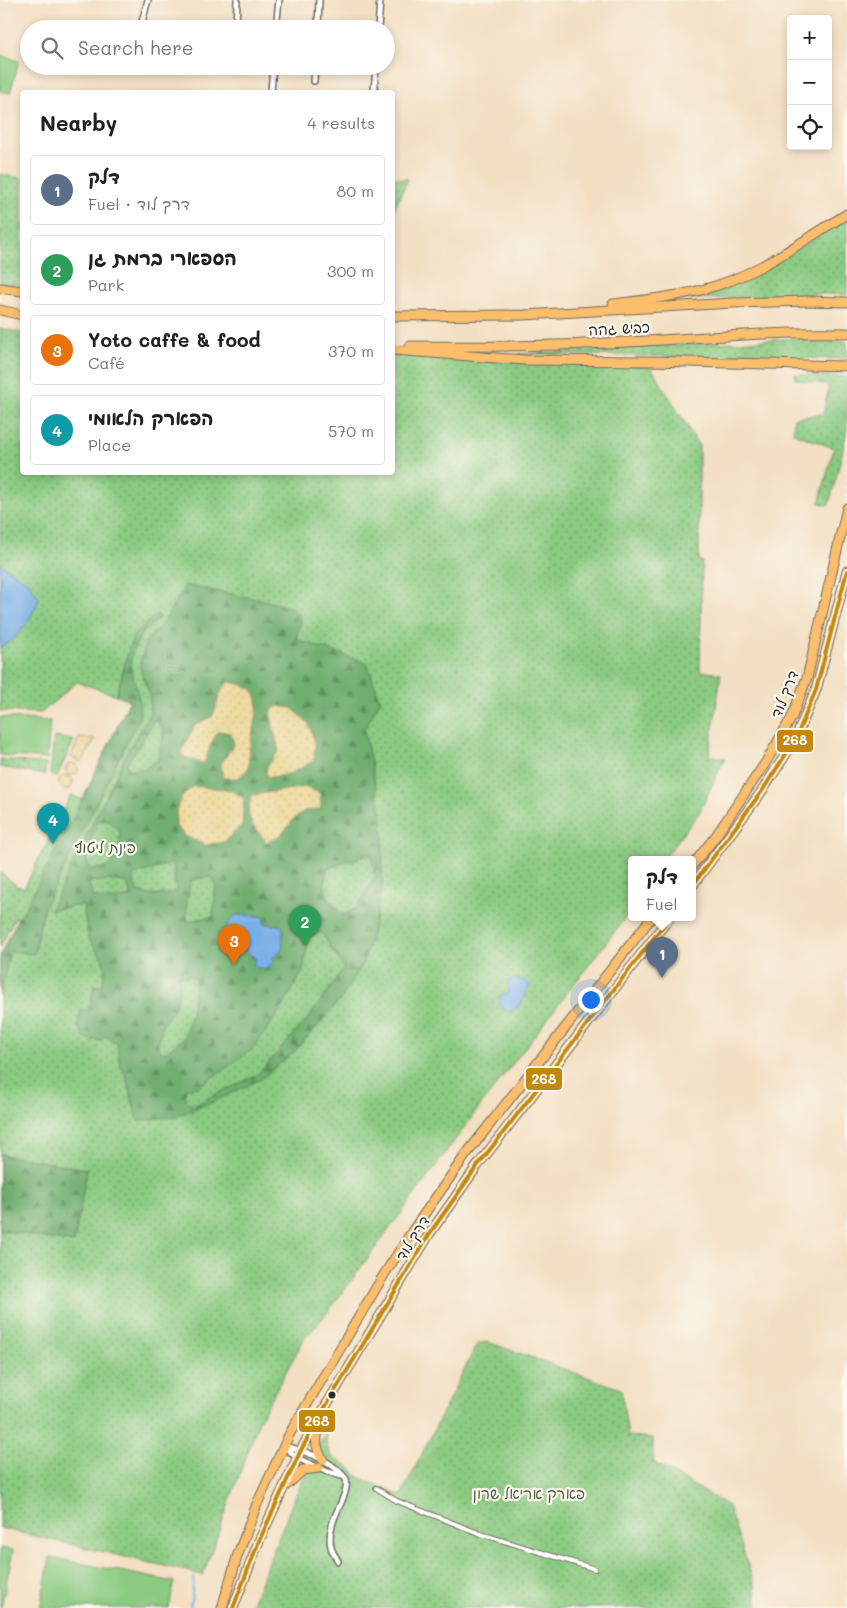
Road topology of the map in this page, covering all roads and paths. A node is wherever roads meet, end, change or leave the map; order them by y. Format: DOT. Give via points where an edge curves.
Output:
graph roads {
  1 [pos="148,0"];
  2 [pos="238,0"];
  3 [pos="279,0"];
  4 [pos="319,0"];
  5 [pos="380,0"];
  6 [pos="142,20"];
  7 [pos="237,20"];
  8 [pos="277,20"];
  9 [pos="318,20"];
  10 [pos="379,20"];
  11 [pos="272,75"];
  12 [pos="314,75"];
  13 [pos="375,75"];
  14 [pos="314,81"];
  15 [pos="271,90"];
  16 [pos="374,90"];
  17 [pos="847,214"];
  18 [pos="0,288"];
  19 [pos="20,292"];
  20 [pos="847,302"];
  21 [pos="0,310"];
  22 [pos="20,315"];
  23 [pos="524,315"];
  24 [pos="395,316"];
  25 [pos="847,333"];
  26 [pos="395,346"];
  27 [pos="395,350"];
  28 [pos="746,364"];
  29 [pos="847,366"];
  30 [pos="847,370"];
  31 [pos="847,508"];
  32 [pos="847,571"];
  33 [pos="696,861"];
  34 [pos="696,881"];
  35 [pos="649,921"];
  36 [pos="667,921"];
  37 [pos="324,1409"];
  38 [pos="284,1446"];
  39 [pos="299,1454"];
  40 [pos="321,1464"];
  41 [pos="376,1488"];
  42 [pos="282,1489"];
  43 [pos="338,1561"];
  44 [pos="595,1569"];
  45 [pos="222,1608"];
  46 [pos="233,1608"];
  1 -- 6 [label="street"];
  2 -- 7 [label="street"];
  3 -- 8 [label="street"];
  4 -- 9 [label="street"];
  5 -- 10 [label="street"];
  11 -- 15 [label="street"];
  12 -- 14 [label="street"];
  13 -- 16 [label="street"];
  17 -- 23 [label="main road" via="767,262 706,289"];
  18 -- 19 [label="main road"];
  20 -- 23 [label="main road, כביש גהה" via="733,302"];
  21 -- 22 [label="main road"];
  23 -- 24 [label="main road, כביש גהה"];
  25 -- 26 [label="main road, כביש גהה" via="748,334 535,347"];
  27 -- 28 [label="main road" via="524,360"];
  28 -- 29 [label="main road"];
  28 -- 30 [label="main road"];
  31 -- 33 [label="main road, דרך לוד" via="807,678 792,717 766,762"];
  32 -- 34 [label="main road, דרך לוד" via="816,690 795,740"];
  35 -- 38 [label="main road, דרך לוד" via="430,1206 382,1278"];
  36 -- 37 [label="main road, דרך לוד" via="457,1194"];
  37 -- 39 [label="main road, דרך לוד"];
  37 -- 40 [label="main road" via="316,1442"];
  38 -- 39 [label="street"];
  38 -- 39 [label="street"];
  38 -- 45 [label="main road, דרך לוד" via="257,1504"];
  39 -- 40 [label="street"];
  39 -- 40 [label="street"];
  39 -- 42 [label="main road, דרך לוד"];
  40 -- 42 [label="main road" via="303,1470"];
  40 -- 43 [label="street" via="345,1477 347,1484 331,1528 331,1548"];
  41 -- 44 [label="street" via="397,1500 482,1534"];
  42 -- 46 [label="main road, דרך לוד"];
}
